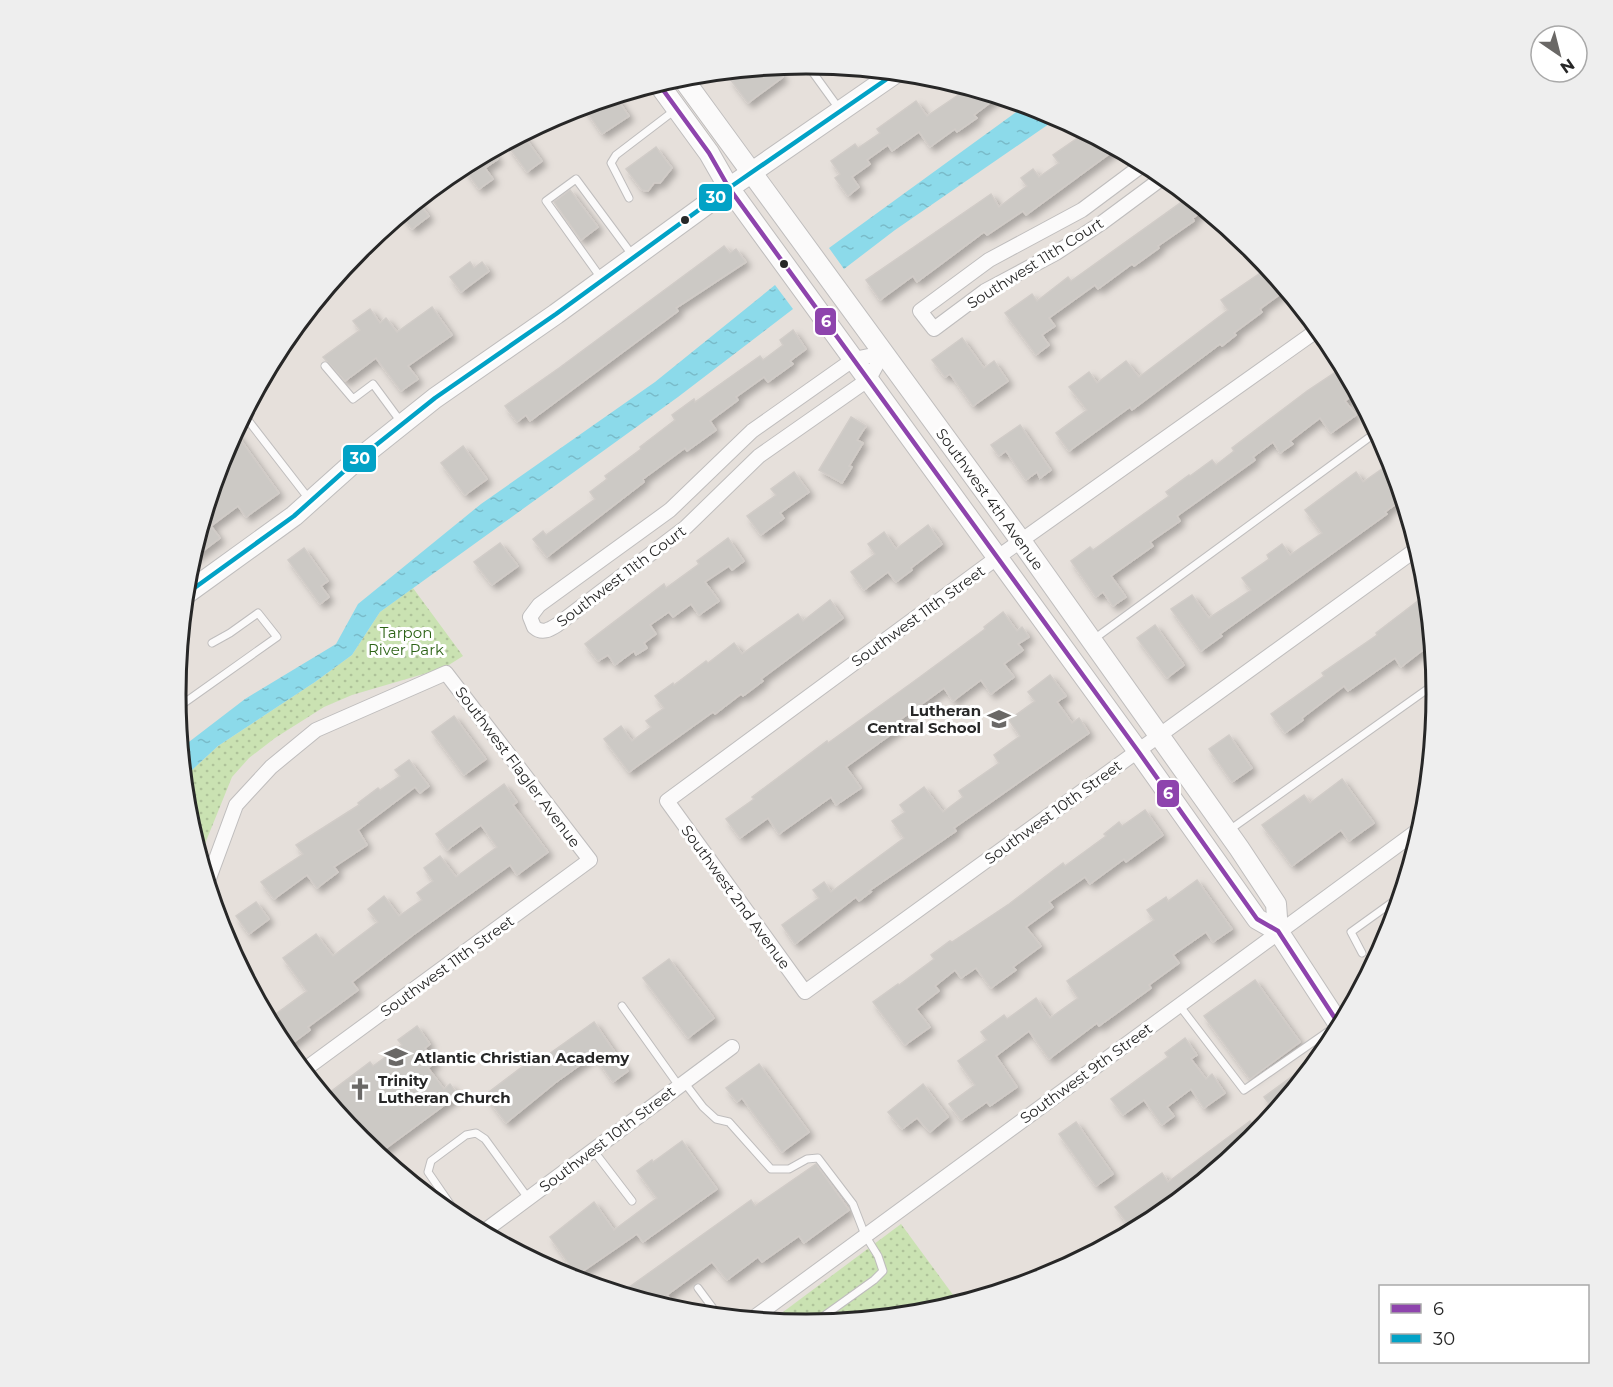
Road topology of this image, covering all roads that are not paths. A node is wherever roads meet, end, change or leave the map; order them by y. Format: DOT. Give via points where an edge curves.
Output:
graph roads {
  1 [pos="814,74"];
  2 [pos="887,79"];
  3 [pos="687,85"];
  4 [pos="664,91"];
  5 [pos="677,109"];
  6 [pos="842,112"];
  7 [pos="1137,169"];
  8 [pos="752,173"];
  9 [pos="1157,182"];
  10 [pos="729,188"];
  11 [pos="629,198"];
  12 [pos="633,256"];
  13 [pos="602,280"];
  14 [pos="1311,334"];
  15 [pos="883,353"];
  16 [pos="854,359"];
  17 [pos="325,366"];
  18 [pos="869,379"];
  19 [pos="249,421"];
  20 [pos="403,424"];
  21 [pos="1371,436"];
  22 [pos="310,501"];
  23 [pos="1021,541"];
  24 [pos="1410,554"];
  25 [pos="998,557"];
  26 [pos="196,587"];
  27 [pos="1092,641"];
  28 [pos="212,643"];
  29 [pos="1426,689"];
  30 [pos="186,701"];
  31 [pos="1160,736"];
  32 [pos="1138,751"];
  33 [pos="667,801"];
  34 [pos="1228,831"];
  35 [pos="1409,839"];
  36 [pos="590,860"];
  37 [pos="212,869"];
  38 [pos="1390,904"];
  39 [pos="1278,931"];
  40 [pos="1362,953"];
  41 [pos="805,992"];
  42 [pos="1179,1005"];
  43 [pos="622,1006"];
  44 [pos="1334,1018"];
  45 [pos="1323,1036"];
  46 [pos="732,1047"];
  47 [pos="311,1065"];
  48 [pos="682,1084"];
  49 [pos="593,1150"];
  50 [pos="445,1197"];
  51 [pos="528,1198"];
  52 [pos="632,1202"];
  53 [pos="490,1226"];
  54 [pos="865,1235"];
  55 [pos="698,1288"];
  56 [pos="711,1306"];
  57 [pos="762,1312"];
  58 [pos="828,1313"];
  1 -- 6 [label="lane"];
  2 -- 6 [label="main road"];
  3 -- 8 [label="main road, Southwest 4th Avenue"];
  4 -- 5 [label="main road, Southwest 4th Avenue"];
  5 -- 10 [label="main road, Southwest 4th Avenue"];
  5 -- 11 [label="lane" via="616,155 611,163"];
  6 -- 8 [label="main road"];
  7 -- 9 [label="street, Southwest 11th Court" via="1082,210 989,260 920,311 934,329 985,291 1056,253"];
  8 -- 10 [label="main road"];
  8 -- 15 [label="main road, Southwest 4th Avenue"];
  10 -- 12 [label="main road"];
  10 -- 16 [label="main road, Southwest 4th Avenue"];
  12 -- 13 [label="main road"];
  12 -- 13 [label="lane" via="576,179 546,201"];
  13 -- 20 [label="main road"];
  14 -- 23 [label="street, Southwest 11th Street"];
  15 -- 16 [label="street, Southwest 11th Court"];
  15 -- 18 [label="street, Southwest 11th Court"];
  15 -- 23 [label="main road, Southwest 4th Avenue"];
  16 -- 18 [label="main road, Southwest 4th Avenue"];
  16 -- 18 [label="street, Southwest 11th Court" via="752,431 670,510 539,605 530,617 534,627 543,631 557,625 693,522 759,456"];
  17 -- 20 [label="lane" via="352,399 373,384"];
  18 -- 25 [label="main road, Southwest 4th Avenue"];
  19 -- 22 [label="lane"];
  20 -- 22 [label="main road"];
  21 -- 27 [label="lane"];
  22 -- 26 [label="main road"];
  23 -- 25 [label="street, Southwest 11th Street"];
  23 -- 27 [label="main road, Southwest 4th Avenue"];
  24 -- 31 [label="street, Southwest 10th Street"];
  25 -- 32 [label="main road, Southwest 4th Avenue"];
  25 -- 33 [label="street, Southwest 11th Street"];
  27 -- 31 [label="main road, Southwest 4th Avenue"];
  28 -- 30 [label="lane" via="258,613 277,637"];
  29 -- 34 [label="lane"];
  31 -- 32 [label="street, Southwest 10th Street"];
  31 -- 34 [label="main road, Southwest 4th Avenue"];
  32 -- 39 [label="main road, Southwest 4th Avenue" via="1257,919"];
  32 -- 41 [label="street, Southwest 10th Street"];
  33 -- 41 [label="street, Southwest 2nd Avenue"];
  34 -- 39 [label="main road, Southwest 4th Avenue" via="1276,904"];
  35 -- 39 [label="street, Southwest 9th Street"];
  36 -- 37 [label="street, Southwest Flagler Avenue" via="446,673 316,730 271,767 236,805"];
  36 -- 47 [label="street, Southwest 11th Street"];
  38 -- 40 [label="lane" via="1351,932"];
  39 -- 42 [label="street, Southwest 9th Street"];
  39 -- 44 [label="main road, Southwest 4th Avenue"];
  42 -- 45 [label="lane" via="1244,1090"];
  42 -- 54 [label="street, Southwest 9th Street"];
  43 -- 48 [label="lane"];
  46 -- 48 [label="street, Southwest 10th Street"];
  48 -- 49 [label="street, Southwest 10th Street"];
  48 -- 54 [label="lane" via="716,1119 729,1122 771,1169 789,1169 818,1158 853,1204"];
  49 -- 51 [label="street, Southwest 10th Street"];
  49 -- 52 [label="lane"];
  50 -- 51 [label="lane" via="428,1172 431,1161 466,1135 476,1133"];
  51 -- 53 [label="street, Southwest 10th Street"];
  54 -- 57 [label="street, Southwest 9th Street"];
  54 -- 58 [label="lane" via="883,1270"];
  55 -- 56 [label="lane"];
}
